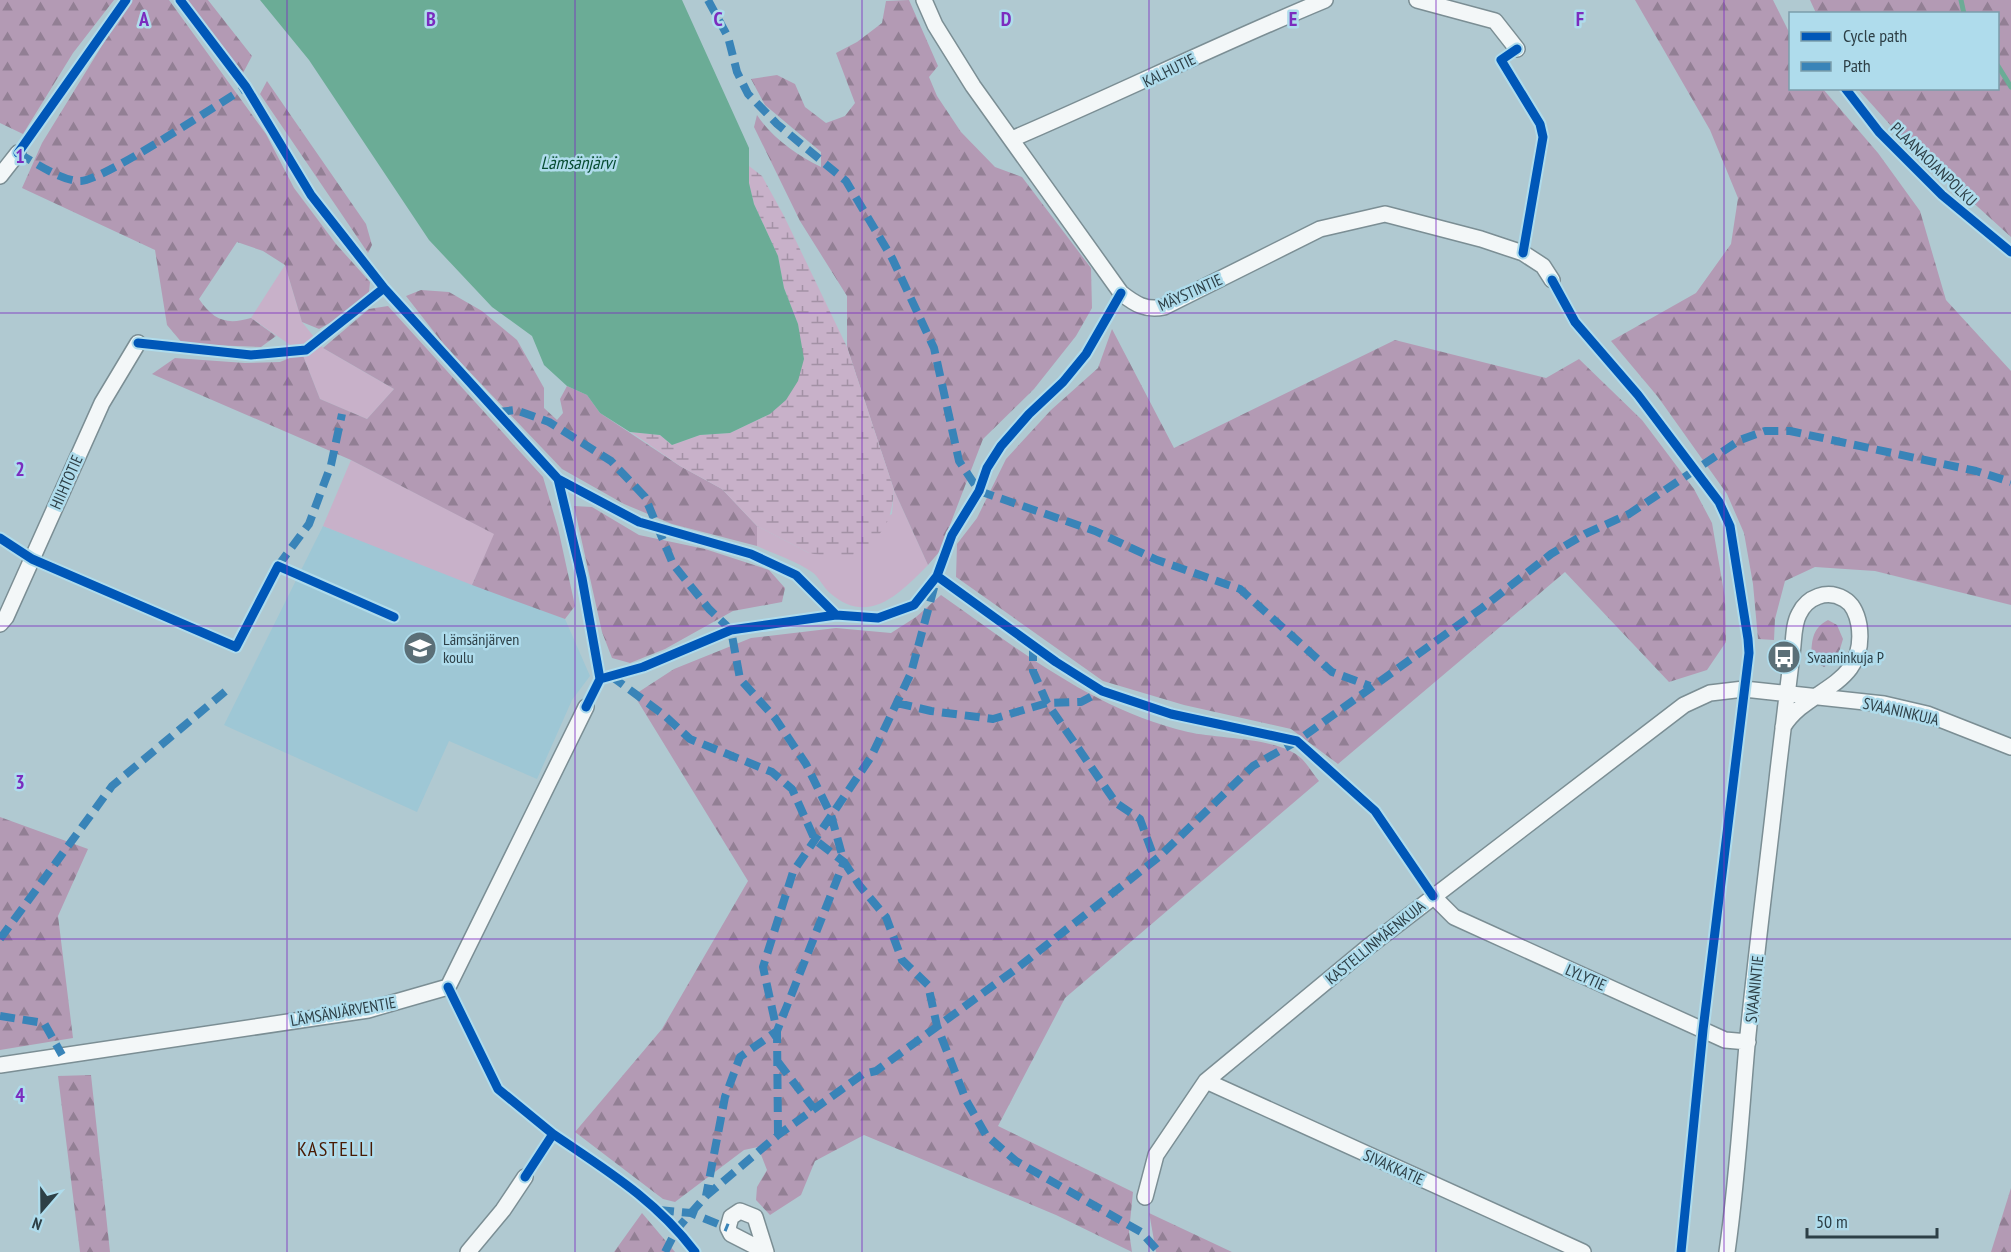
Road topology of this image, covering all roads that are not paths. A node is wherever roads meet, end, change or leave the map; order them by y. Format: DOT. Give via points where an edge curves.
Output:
graph roads {
  1 [pos="924,0"];
  2 [pos="1325,0"];
  3 [pos="1417,0"];
  4 [pos="1517,49"];
  5 [pos="1012,139"];
  6 [pos="18,153"];
  7 [pos="0,177"];
  8 [pos="1552,279"];
  9 [pos="138,343"];
  10 [pos="0,624"];
  11 [pos="1787,693"];
  12 [pos="1817,696"];
  13 [pos="586,707"];
  14 [pos="1783,727"];
  15 [pos="2011,747"];
  16 [pos="1433,896"];
  17 [pos="1748,1042"];
  18 [pos="0,1065"];
  19 [pos="1206,1081"];
  20 [pos="525,1177"];
  21 [pos="1144,1197"];
  22 [pos="468,1252"];
  23 [pos="1583,1252"];
  24 [pos="1726,1252"];
  1 -- 5 [label="street, MÄYSTINTIE" via="973,86"];
  2 -- 5 [label="street, KALHUTIE"];
  3 -- 4 [label="street" via="1495,21"];
  5 -- 8 [label="street, MÄYSTINTIE" via="1121,293 1146,309 1164,307 1320,230 1385,214 1481,238 1523,253 1543,266"];
  6 -- 7 [label="street"];
  9 -- 10 [label="street, HIIHTOTIE" via="102,403"];
  11 -- 12 [label="street, SVAANINKUJA"];
  11 -- 12 [label="street, SVAANINTIE" via="1797,617 1810,599 1830,594 1845,599 1853,607 1860,632 1849,670 1839,683"];
  11 -- 14 [label="street, SVAANINTIE"];
  11 -- 16 [label="street, KASTELLINMÄENKUJA" via="1744,689 1710,693 1684,705"];
  12 -- 14 [label="street, SVAANINTIE" via="1798,708"];
  12 -- 15 [label="street, SVAANINKUJA" via="1927,714"];
  13 -- 18 [label="street, LÄMSÄNJÄRVENTIE" via="448,987 368,1010"];
  14 -- 17 [label="street, SVAANINTIE"];
  16 -- 17 [label="street, LYLYTIE" via="1454,917 1725,1040"];
  16 -- 19 [label="street, KASTELLINMÄENKUJA"];
  17 -- 24 [label="street, SVAANINTIE"];
  19 -- 21 [label="street, KASTELLINMÄENKUJA" via="1156,1155"];
  19 -- 23 [label="street, SIVAKKATIE"];
  20 -- 22 [label="street"];
}
